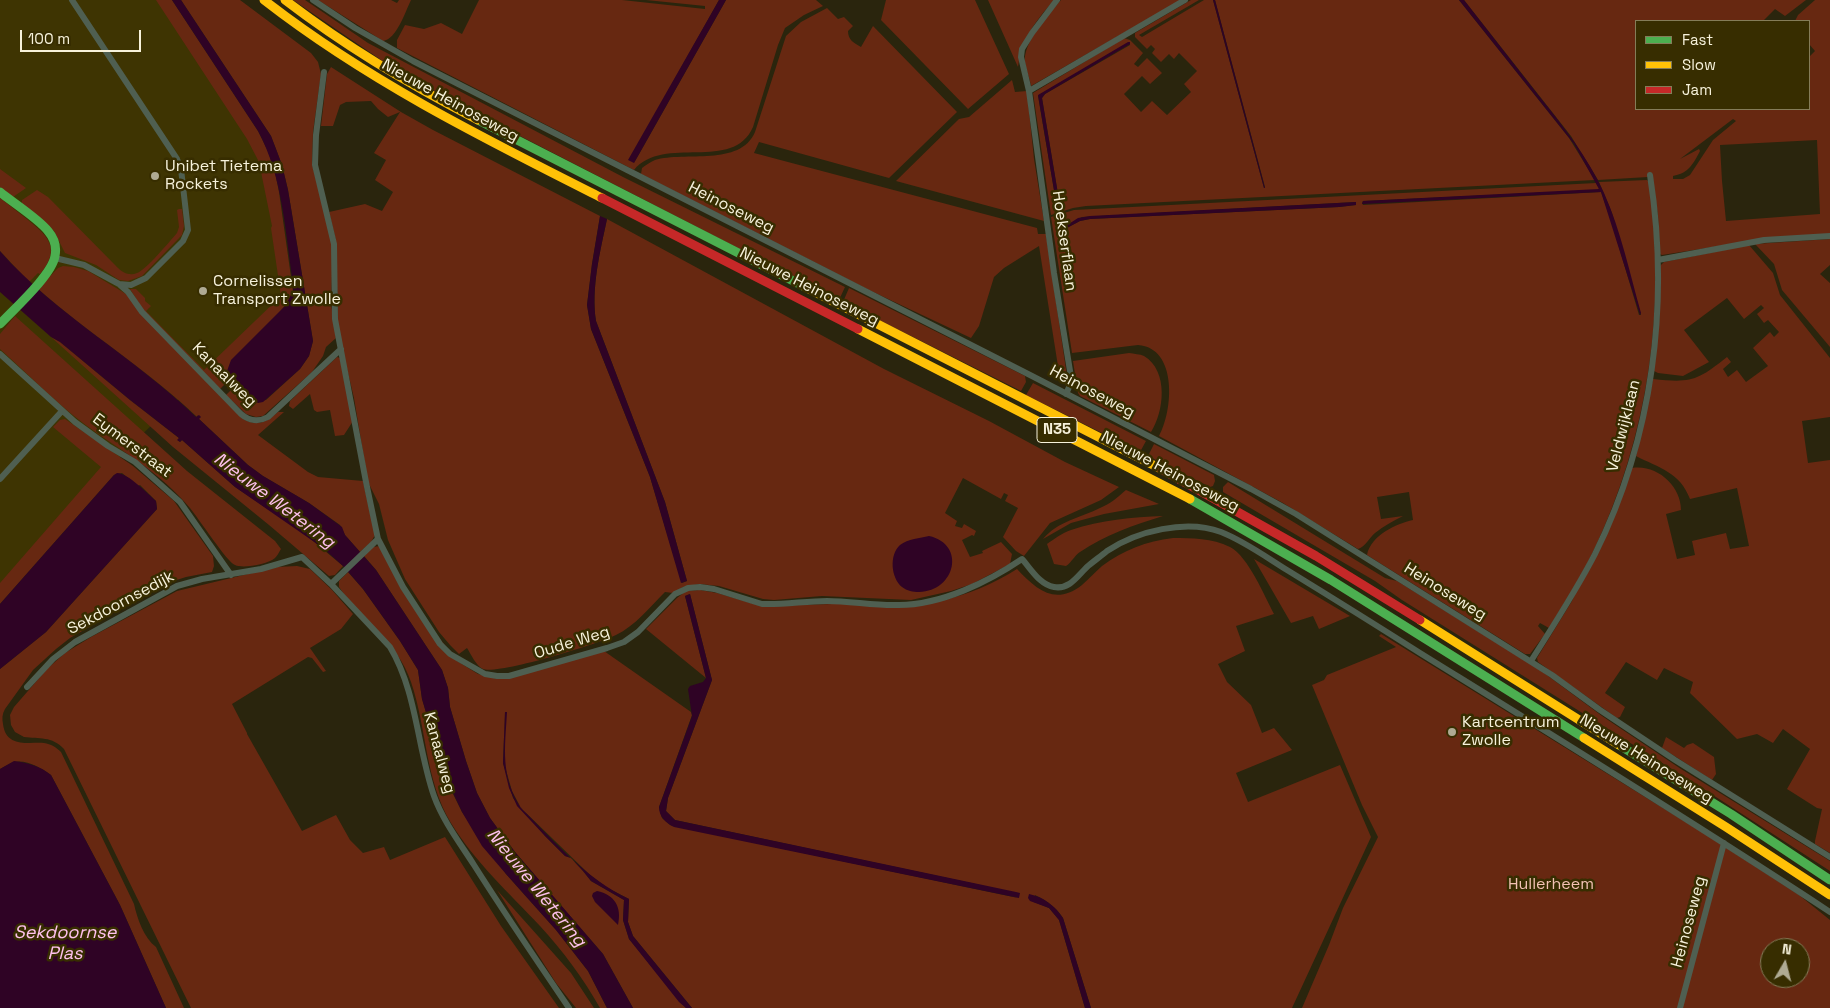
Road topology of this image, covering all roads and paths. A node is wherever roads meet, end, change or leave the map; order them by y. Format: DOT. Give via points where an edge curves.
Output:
graph roads {
  1 [pos="72,0"];
  2 [pos="264,0"];
  3 [pos="285,0"];
  4 [pos="313,0"];
  5 [pos="1057,0"];
  6 [pos="1186,0"];
  7 [pos="324,72"];
  8 [pos="1029,89"];
  9 [pos="1650,175"];
  10 [pos="0,192"];
  11 [pos="1830,236"];
  12 [pos="55,258"];
  13 [pos="1658,260"];
  14 [pos="119,284"];
  15 [pos="0,324"];
  16 [pos="341,349"];
  17 [pos="0,354"];
  18 [pos="1066,394"];
  19 [pos="62,411"];
  20 [pos="0,479"];
  21 [pos="378,539"];
  22 [pos="302,558"];
  23 [pos="231,574"];
  24 [pos="331,584"];
  25 [pos="1531,661"];
  26 [pos="27,686"];
  27 [pos="1724,842"];
  28 [pos="1830,857"];
  29 [pos="1830,880"];
  30 [pos="1830,895"];
  31 [pos="1830,912"];
  32 [pos="569,1008"];
  33 [pos="1680,1008"];
  1 -- 14 [label="street" via="177,159 180,169 189,225 183,242 146,278 131,285"];
  2 -- 30 [label="main road, Nieuwe Heinoseweg / N35" via="360,68 451,121 1134,469 1248,531 1332,580"];
  3 -- 29 [label="main road, Nieuwe Heinoseweg / N35" via="389,72 445,103 1234,509 1407,612"];
  4 -- 18 [label="street, Heinoseweg" via="413,61"];
  5 -- 8 [label="street, Hoekserflaan" via="1022,49 1021,58"];
  6 -- 8 [label="street"];
  7 -- 16 [label="street" via="315,165 334,244 334,309"];
  8 -- 18 [label="street, Hoekserflaan" via="1071,377"];
  9 -- 13 [label="street, Veldwijklaan"];
  10 -- 12 [label="main road" via="51,234 56,245"];
  11 -- 13 [label="street" via="1764,240"];
  12 -- 14 [label="street" via="84,265"];
  12 -- 15 [label="main road" via="42,279"];
  13 -- 25 [label="street, Veldwijklaan" via="1654,358 1631,464 1595,554"];
  14 -- 16 [label="street, Kanaalweg" via="244,417 252,420 268,417"];
  16 -- 21 [label="street"];
  17 -- 19 [label="street, Eymerstraat"];
  18 -- 25 [label="street, Heinoseweg" via="1296,514"];
  19 -- 20 [label="street"];
  19 -- 23 [label="street, Eymerstraat" via="135,462 180,502"];
  21 -- 24 [label="street"];
  21 -- 27 [label="street, Oude Weg" via="416,609 444,649 478,671 498,676 515,675 624,642 675,594 688,588 707,587 762,604 823,601 915,604 950,596 1010,568 1022,559 1045,584 1059,587 1071,583 1088,566 1128,539 1175,527 1220,532 1329,596"];
  22 -- 23 [label="street, Sekdoornsedijk"];
  22 -- 24 [label="street, Kanaalweg"];
  23 -- 26 [label="street, Sekdoornsedijk" via="177,586 75,642"];
  24 -- 32 [label="street, Kanaalweg" via="390,647 412,702 434,796 451,831"];
  25 -- 28 [label="street, Heinoseweg" via="1675,760"];
  27 -- 31 [label="street"];
  27 -- 33 [label="street, Heinoseweg"];
}
